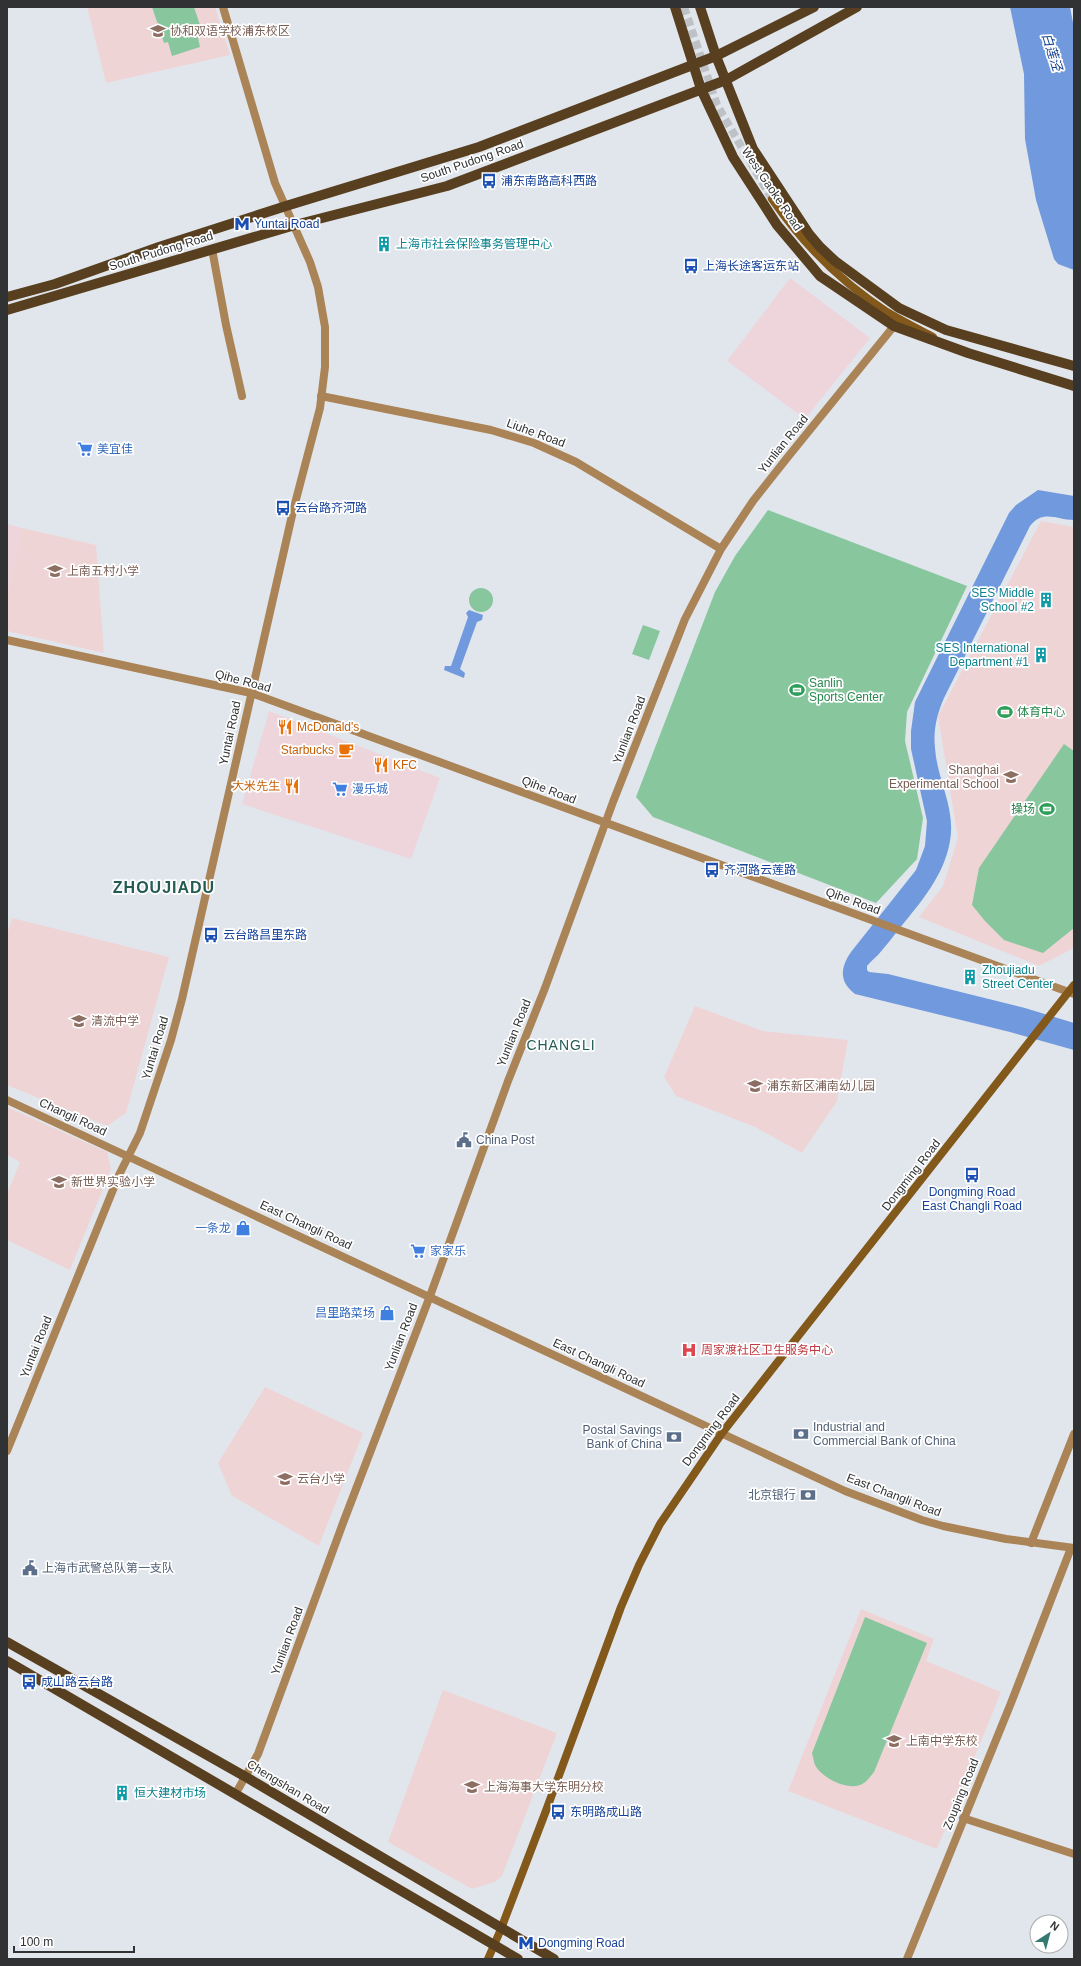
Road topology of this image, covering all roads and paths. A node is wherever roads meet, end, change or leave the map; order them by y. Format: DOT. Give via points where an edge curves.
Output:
graph roads {
  1 [pos="223,7"];
  2 [pos="675,7"];
  3 [pos="700,7"];
  4 [pos="814,7"];
  5 [pos="857,7"];
  6 [pos="716,56"];
  7 [pos="693,65"];
  8 [pos="726,80"];
  9 [pos="701,89"];
  10 [pos="772,199"];
  11 [pos="286,206"];
  12 [pos="295,225"];
  13 [pos="212,249"];
  14 [pos="7,297"];
  15 [pos="7,310"];
  16 [pos="894,326"];
  17 [pos="952,347"];
  18 [pos="1074,366"];
  19 [pos="1074,386"];
  20 [pos="242,396"];
  21 [pos="321,396"];
  22 [pos="721,549"];
  23 [pos="7,640"];
  24 [pos="251,693"];
  25 [pos="605,823"];
  26 [pos="1074,985"];
  27 [pos="1071,993"];
  28 [pos="7,1100"];
  29 [pos="129,1156"];
  30 [pos="430,1296"];
  31 [pos="722,1433"];
  32 [pos="1074,1434"];
  33 [pos="7,1451"];
  34 [pos="1031,1543"];
  35 [pos="1072,1548"];
  36 [pos="7,1642"];
  37 [pos="7,1661"];
  38 [pos="246,1777"];
  39 [pos="236,1793"];
  40 [pos="964,1818"];
  41 [pos="1074,1854"];
  42 [pos="502,1929"];
  43 [pos="495,1946"];
  44 [pos="488,1959"];
  45 [pos="518,1959"];
  46 [pos="554,1959"];
  47 [pos="907,1959"];
  1 -- 11 [label="street, Yuntai Road" via="276,183"];
  2 -- 7 [label="main road, West Gaoke Road"];
  3 -- 6 [label="main road, West Gaoke Road"];
  4 -- 6 [label="main road, South Pudong Road"];
  5 -- 8 [label="main road, South Pudong Road"];
  6 -- 7 [label="main road, South Pudong Road"];
  6 -- 8 [label="main road, West Gaoke Road"];
  7 -- 9 [label="main road, West Gaoke Road"];
  7 -- 11 [label="main road, South Pudong Road" via="479,147"];
  8 -- 9 [label="main road, South Pudong Road"];
  8 -- 18 [label="main road, West Gaoke Road" via="753,149 809,234 835,261 899,308 946,330"];
  9 -- 12 [label="main road, South Pudong Road" via="447,186"];
  9 -- 16 [label="main road, West Gaoke Road" via="733,157 777,225 820,276"];
  10 -- 17 [label="main road" via="801,238 829,268 888,312"];
  11 -- 12 [label="street, Yuntai Road"];
  11 -- 14 [label="main road, South Pudong Road" via="55,284"];
  12 -- 13 [label="main road, South Pudong Road"];
  12 -- 21 [label="street, Yuntai Road" via="314,274 324,314 326,354"];
  13 -- 15 [label="main road, South Pudong Road"];
  13 -- 20 [label="street"];
  16 -- 17 [label="main road, West Gaoke Road"];
  16 -- 22 [label="street, Yunlian Road" via="773,475"];
  17 -- 19 [label="main road, West Gaoke Road"];
  21 -- 22 [label="street, Liuhe Road" via="491,430 534,443 576,462"];
  21 -- 24 [label="street, Yuntai Road"];
  22 -- 25 [label="street, Yunlian Road" via="685,619"];
  23 -- 24 [label="street, Qihe Road"];
  24 -- 25 [label="street, Qihe Road"];
  24 -- 29 [label="street, Yuntai Road" via="208,889 171,1040 140,1133"];
  25 -- 27 [label="street, Qihe Road"];
  25 -- 30 [label="street, Yunlian Road"];
  26 -- 27 [label="main road, Dongming Road"];
  27 -- 31 [label="main road, Dongming Road"];
  28 -- 29 [label="street, Changli Road"];
  29 -- 30 [label="street, East Changli Road"];
  29 -- 33 [label="street, Yuntai Road"];
  30 -- 31 [label="street, East Changli Road"];
  30 -- 38 [label="street, Yunlian Road" via="258,1754"];
  31 -- 34 [label="street, East Changli Road" via="845,1491 922,1520 985,1536"];
  31 -- 42 [label="main road, Dongming Road" via="660,1524 629,1586"];
  32 -- 34 [label="street"];
  34 -- 35 [label="street, East Changli Road"];
  35 -- 40 [label="street, Zouping Road"];
  36 -- 38 [label="main road, Chengshan Road"];
  37 -- 39 [label="main road"];
  38 -- 39 [label="street, Yunlian Road"];
  38 -- 42 [label="main road, Chengshan Road"];
  39 -- 43 [label="main road"];
  40 -- 41 [label="street"];
  40 -- 47 [label="street, Zouping Road"];
  42 -- 43 [label="main road, Dongming Road"];
  42 -- 46 [label="main road, Chengshan Road"];
  43 -- 44 [label="main road, Dongming Road"];
  43 -- 45 [label="main road"];
}
